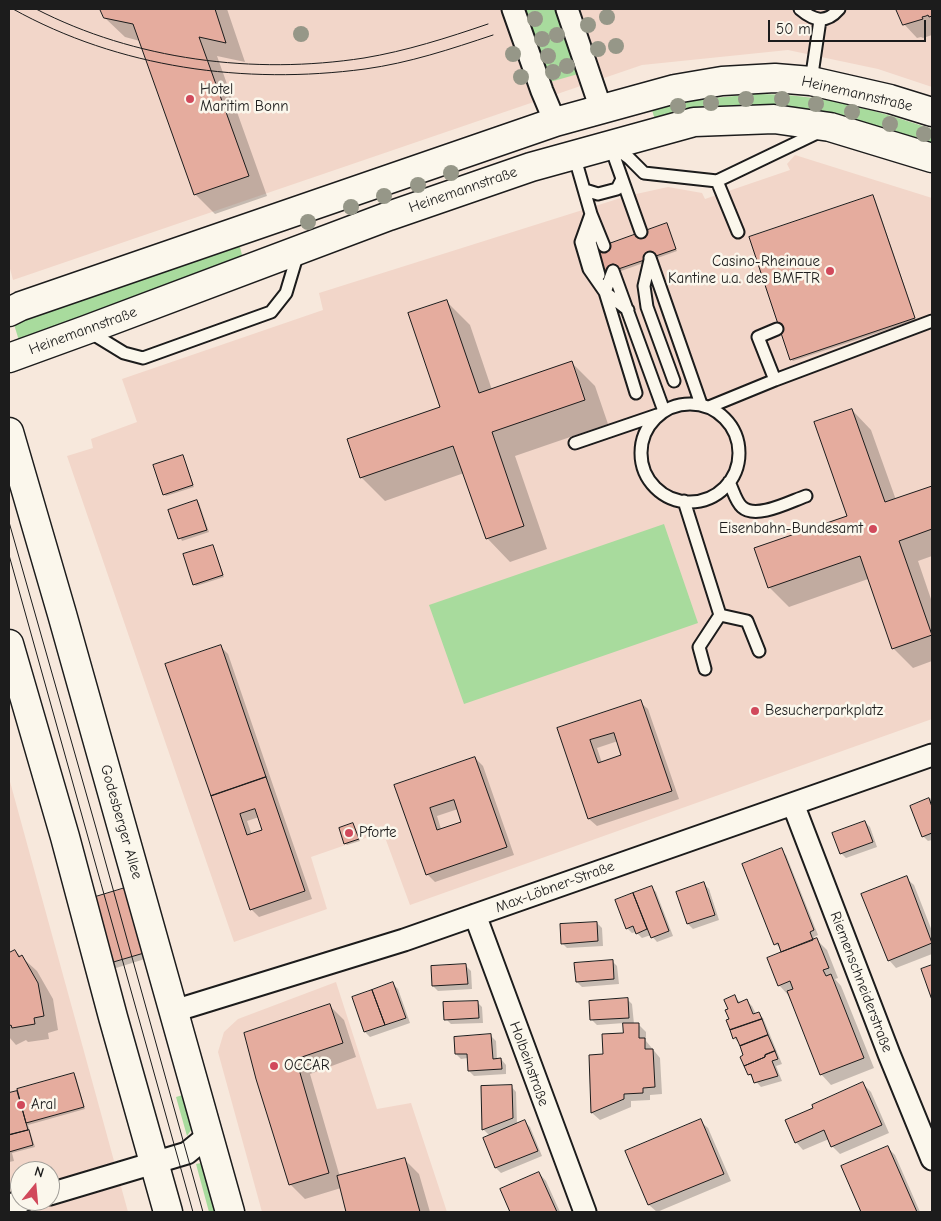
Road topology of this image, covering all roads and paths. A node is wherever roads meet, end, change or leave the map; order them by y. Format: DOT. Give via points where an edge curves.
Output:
graph roads {
  1 [pos="513,9"];
  2 [pos="567,9"];
  3 [pos="800,9"];
  4 [pos="839,9"];
  5 [pos="820,20"];
  6 [pos="811,82"];
  7 [pos="601,109"];
  8 [pos="932,112"];
  9 [pos="555,122"];
  10 [pos="830,127"];
  11 [pos="610,144"];
  12 [pos="574,156"];
  13 [pos="932,158"];
  14 [pos="622,179"];
  15 [pos="717,181"];
  16 [pos="585,190"];
  17 [pos="591,214"];
  18 [pos="596,227"];
  19 [pos="242,230"];
  20 [pos="641,232"];
  21 [pos="738,232"];
  22 [pos="604,246"];
  23 [pos="299,250"];
  24 [pos="256,266"];
  25 [pos="605,292"];
  26 [pos="628,310"];
  27 [pos="9,312"];
  28 [pos="932,321"];
  29 [pos="777,329"];
  30 [pos="86,330"];
  31 [pos="9,358"];
  32 [pos="674,380"];
  33 [pos="774,380"];
  34 [pos="636,393"];
  35 [pos="705,406"];
  36 [pos="661,413"];
  37 [pos="9,432"];
  38 [pos="575,443"];
  39 [pos="729,482"];
  40 [pos="806,496"];
  41 [pos="684,501"];
  42 [pos="720,615"];
  43 [pos="9,644"];
  44 [pos="759,651"];
  45 [pos="706,670"];
  46 [pos="932,755"];
  47 [pos="793,804"];
  48 [pos="475,916"];
  49 [pos="174,1010"];
  50 [pos="209,1135"];
  51 [pos="932,1159"];
  52 [pos="155,1163"];
  53 [pos="60,1191"];
  54 [pos="168,1212"];
  55 [pos="230,1212"];
  56 [pos="585,1212"];
  1 -- 9 [label="street"];
  2 -- 7 [label="street"];
  3 -- 5 [label="lane" via="812,19"];
  4 -- 5 [label="lane"];
  5 -- 6 [label="lane"];
  6 -- 7 [label="main road, Heinemannstraße" via="775,78 722,80"];
  6 -- 8 [label="main road, Heinemannstraße"];
  7 -- 9 [label="main road, Heinemannstraße"];
  7 -- 11 [label="main road"];
  9 -- 12 [label="main road"];
  9 -- 19 [label="main road, Heinemannstraße"];
  10 -- 11 [label="main road, Heinemannstraße" via="774,120 694,122"];
  10 -- 13 [label="main road, Heinemannstraße"];
  10 -- 15 [label="lane"];
  11 -- 12 [label="main road, Heinemannstraße"];
  11 -- 14 [label="lane"];
  11 -- 15 [label="lane" via="644,174"];
  12 -- 16 [label="lane"];
  12 -- 23 [label="main road, Heinemannstraße" via="531,167 398,212"];
  14 -- 16 [label="lane" via="617,189 598,194"];
  14 -- 20 [label="lane"];
  15 -- 21 [label="lane"];
  16 -- 17 [label="lane"];
  17 -- 18 [label="lane"];
  17 -- 25 [label="lane" via="581,242 589,269"];
  18 -- 22 [label="lane"];
  18 -- 25 [label="lane" via="590,242"];
  19 -- 24 [label="main road" via="257,234 263,246 262,258"];
  19 -- 27 [label="main road, Heinemannstraße"];
  23 -- 24 [label="main road, Heinemannstraße"];
  23 -- 30 [label="lane" via="286,293 271,312 143,358 124,353"];
  24 -- 30 [label="main road, Heinemannstraße"];
  25 -- 26 [label="lane"];
  25 -- 26 [label="lane" via="613,271"];
  25 -- 34 [label="lane"];
  26 -- 36 [label="lane"];
  28 -- 33 [label="lane"];
  29 -- 33 [label="lane" via="758,337"];
  30 -- 31 [label="main road, Heinemannstraße"];
  32 -- 35 [label="lane" via="647,307 644,286 650,258"];
  33 -- 35 [label="lane"];
  35 -- 36 [label="lane" via="683,404"];
  35 -- 39 [label="lane" via="723,416 736,436 738,464"];
  36 -- 38 [label="lane"];
  36 -- 41 [label="lane" via="644,435 642,464 655,487 666,496"];
  37 -- 49 [label="main road, Godesberger Allee"];
  39 -- 40 [label="lane" via="741,506 758,513"];
  39 -- 41 [label="lane" via="713,496 693,502"];
  41 -- 42 [label="lane"];
  42 -- 44 [label="lane" via="746,621"];
  42 -- 45 [label="lane" via="699,647"];
  43 -- 52 [label="main road"];
  46 -- 47 [label="street, Max-Löbner-Straße"];
  47 -- 48 [label="street, Max-Löbner-Straße"];
  47 -- 51 [label="street, Riemenschneiderstraße"];
  48 -- 49 [label="street, Max-Löbner-Straße"];
  48 -- 56 [label="street, Holbeinstraße"];
  49 -- 50 [label="main road, Godesberger Allee"];
  50 -- 52 [label="street" via="187,1152"];
  50 -- 55 [label="main road, Godesberger Allee"];
  52 -- 53 [label="street"];
  52 -- 54 [label="main road"];
}
